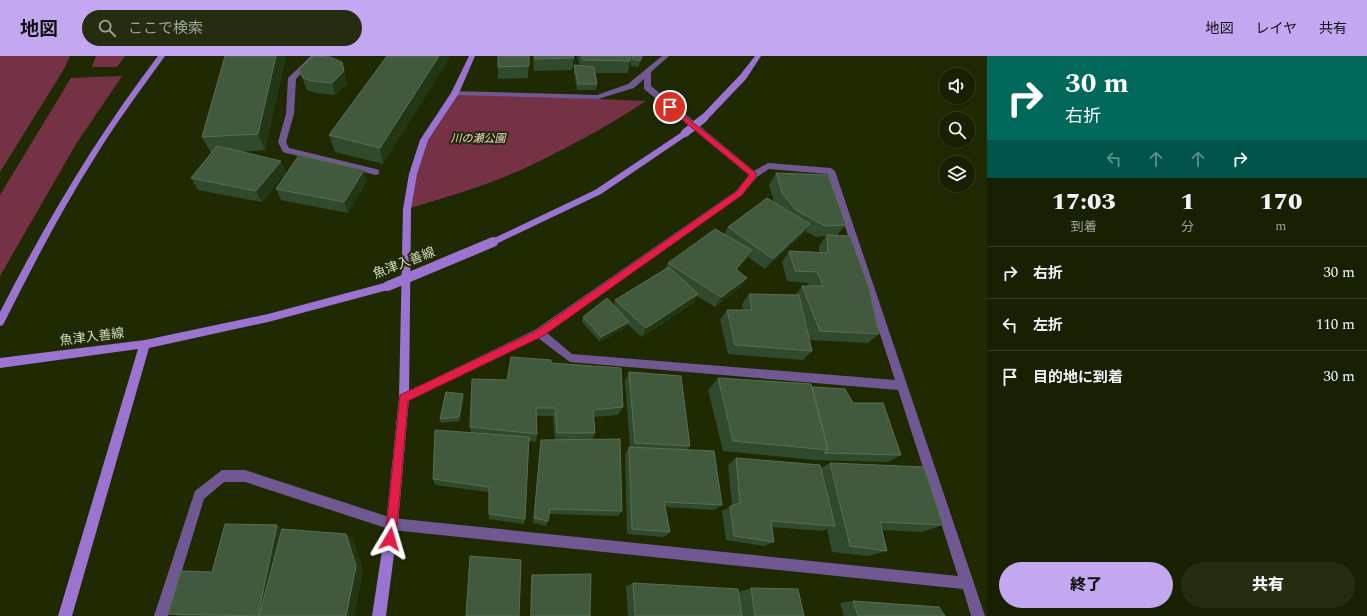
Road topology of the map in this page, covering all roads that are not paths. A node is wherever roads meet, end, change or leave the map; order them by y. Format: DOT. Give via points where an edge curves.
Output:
graph roads {
  1 [pos="162,56"];
  2 [pos="315,56"];
  3 [pos="472,56"];
  4 [pos="666,56"];
  5 [pos="758,56"];
  6 [pos="648,71"];
  7 [pos="455,93"];
  8 [pos="376,172"];
  9 [pos="754,175"];
  10 [pos="0,322"];
  11 [pos="539,334"];
  12 [pos="145,344"];
  13 [pos="0,362"];
  14 [pos="901,385"];
  15 [pos="404,398"];
  16 [pos="392,524"];
  17 [pos="967,583"];
  18 [pos="65,616"];
  19 [pos="161,616"];
  20 [pos="380,616"];
  21 [pos="978,616"];
  1 -- 10 [label="street" via="95,150 36,250"];
  2 -- 8 [label="street" via="292,78 290,114 282,142 286,150"];
  3 -- 7 [label="street"];
  4 -- 6 [label="street"];
  5 -- 12 [label="street, 魚津入善線, bridge" via="743,77 704,118 685,133 598,192 493,242 388,286 268,318"];
  6 -- 7 [label="street" via="631,86 598,97"];
  6 -- 9 [label="street" via="647,87"];
  7 -- 15 [label="street" via="424,140 413,174 407,209"];
  9 -- 11 [label="street" via="739,193"];
  9 -- 14 [label="street" via="768,166 831,172"];
  11 -- 14 [label="street" via="570,358"];
  11 -- 15 [label="street"];
  12 -- 13 [label="street, 魚津入善線"];
  12 -- 18 [label="street"];
  14 -- 17 [label="street"];
  15 -- 16 [label="street"];
  16 -- 17 [label="street"];
  16 -- 19 [label="street" via="245,476 222,476 199,495"];
  16 -- 20 [label="street"];
  17 -- 21 [label="street"];
}
